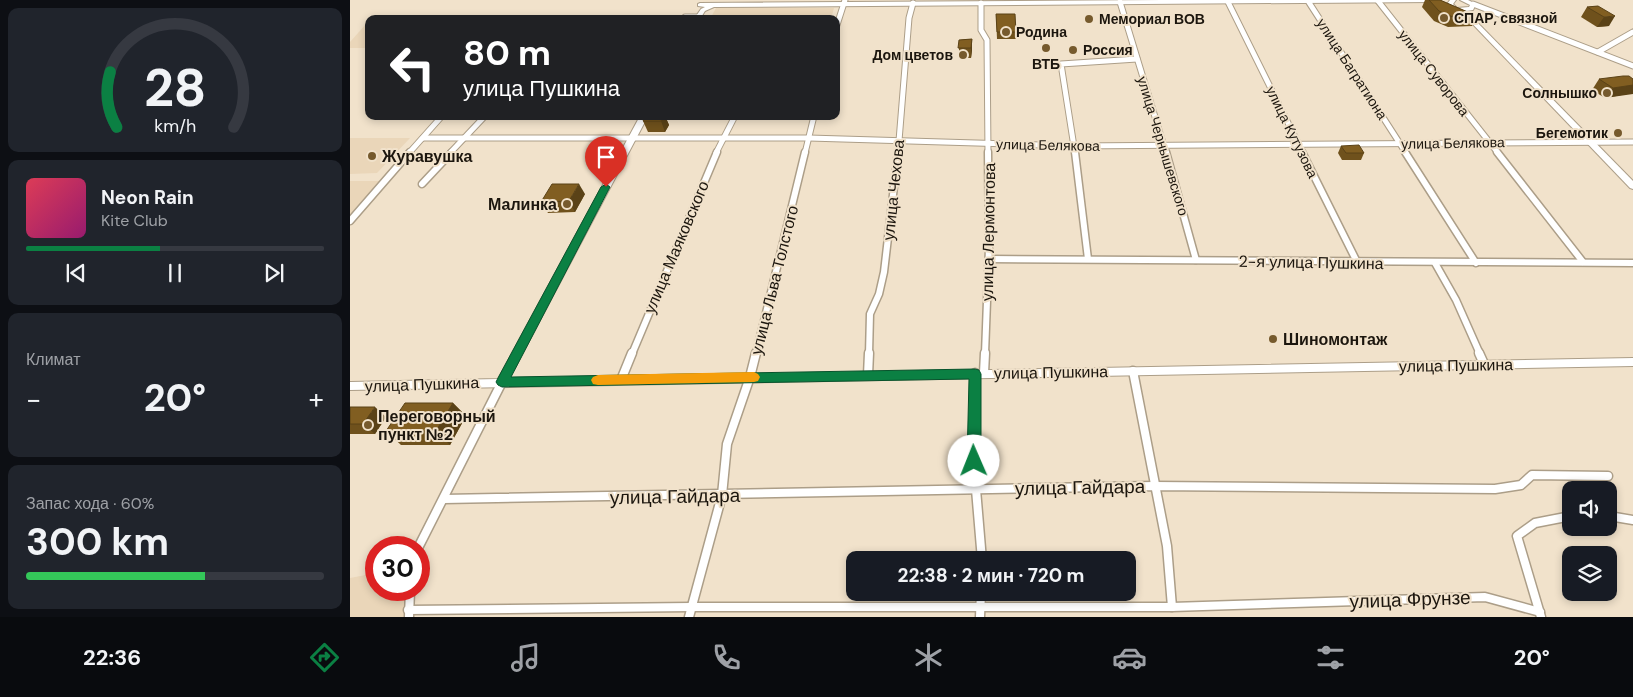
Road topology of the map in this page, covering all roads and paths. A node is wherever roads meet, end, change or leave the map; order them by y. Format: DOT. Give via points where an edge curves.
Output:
graph roads {
  1 [pos="722,0"];
  2 [pos="1453,0"];
  3 [pos="1463,0"];
  4 [pos="1241,1"];
  5 [pos="1308,1"];
  6 [pos="1378,1"];
  7 [pos="1417,1"];
  8 [pos="844,2"];
  9 [pos="1120,2"];
  10 [pos="1228,2"];
  11 [pos="1434,2"];
  12 [pos="1472,2"];
  13 [pos="732,3"];
  14 [pos="913,3"];
  15 [pos="981,3"];
  16 [pos="713,4"];
  17 [pos="700,5"];
  18 [pos="1445,6"];
  19 [pos="1456,8"];
  20 [pos="1466,11"];
  21 [pos="840,15"];
  22 [pos="1633,32"];
  23 [pos="1598,52"];
  24 [pos="1136,59"];
  25 [pos="1633,66"];
  26 [pos="439,120"];
  27 [pos="480,120"];
  28 [pos="642,120"];
  29 [pos="733,120"];
  30 [pos="813,120"];
  31 [pos="724,137"];
  32 [pos="423,138"];
  33 [pos="464,138"];
  34 [pos="633,138"];
  35 [pos="809,138"];
  36 [pos="899,141"];
  37 [pos="1589,141"];
  38 [pos="1487,142"];
  39 [pos="1633,142"];
  40 [pos="1400,143"];
  41 [pos="988,144"];
  42 [pos="1297,144"];
  43 [pos="1074,146"];
  44 [pos="1164,146"];
  45 [pos="422,184"];
  46 [pos="1633,186"];
  47 [pos="350,222"];
  48 [pos="1088,259"];
  49 [pos="989,260"];
  50 [pos="1196,260"];
  51 [pos="1357,262"];
  52 [pos="1583,262"];
  53 [pos="1435,263"];
  54 [pos="1476,263"];
  55 [pos="1633,263"];
  56 [pos="1633,362"];
  57 [pos="1484,364"];
  58 [pos="1133,371"];
  59 [pos="979,373"];
  60 [pos="868,375"];
  61 [pos="750,378"];
  62 [pos="621,380"];
  63 [pos="502,382"];
  64 [pos="350,386"];
  65 [pos="1608,476"];
  66 [pos="1154,486"];
  67 [pos="975,490"];
  68 [pos="722,495"];
  69 [pos="444,498"];
  70 [pos="1562,517"];
  71 [pos="1617,517"];
  72 [pos="1633,520"];
  73 [pos="424,536"];
  74 [pos="981,551"];
  75 [pos="409,601"];
  76 [pos="1172,607"];
  77 [pos="690,612"];
  78 [pos="980,612"];
  79 [pos="408,614"];
  80 [pos="1540,614"];
  1 -- 13 [label="street"];
  1 -- 16 [label="street"];
  2 -- 19 [label="street" via="1450,4"];
  3 -- 12 [label="street"];
  4 -- 5 [label="street"];
  4 -- 10 [label="street"];
  5 -- 6 [label="street"];
  5 -- 40 [label="street, улица Багратиона"];
  6 -- 7 [label="street"];
  6 -- 38 [label="street, улица Суворова"];
  7 -- 11 [label="street"];
  8 -- 13 [label="street"];
  8 -- 14 [label="street"];
  8 -- 21 [label="street"];
  9 -- 10 [label="street"];
  9 -- 15 [label="street"];
  9 -- 24 [label="street, улица Чернышевского"];
  10 -- 42 [label="street, улица Кутузова"];
  12 -- 20 [label="street" via="1473,7"];
  12 -- 23 [label="street"];
  13 -- 16 [label="street"];
  14 -- 15 [label="street"];
  14 -- 36 [label="street, улица Чехова" via="908,18"];
  15 -- 41 [label="street, улица Лермонтова" via="981,30 987,40"];
  16 -- 17 [label="street"];
  18 -- 19 [label="street"];
  19 -- 20 [label="street"];
  20 -- 37 [label="street"];
  22 -- 23 [label="street"];
  23 -- 25 [label="street"];
  24 -- 43 [label="street" via="1061,64"];
  24 -- 44 [label="street, улица Чернышевского"];
  26 -- 32 [label="street"];
  27 -- 33 [label="street"];
  28 -- 34 [label="street"];
  29 -- 31 [label="street, улица Маяковского"];
  30 -- 35 [label="street, улица Льва Толстого"];
  31 -- 34 [label="street, улица Белякова"];
  31 -- 35 [label="street, улица Белякова"];
  31 -- 62 [label="street, улица Маяковского"];
  32 -- 33 [label="street, улица Белякова"];
  32 -- 47 [label="street"];
  33 -- 34 [label="street, улица Белякова"];
  33 -- 45 [label="street"];
  34 -- 63 [label="street"];
  35 -- 36 [label="street, улица Белякова"];
  35 -- 61 [label="street, улица Льва Толстого"];
  36 -- 41 [label="street, улица Белякова"];
  36 -- 60 [label="street, улица Чехова" via="884,272 870,314"];
  37 -- 38 [label="street, улица Белякова"];
  37 -- 39 [label="street, улица Белякова"];
  37 -- 46 [label="street"];
  38 -- 40 [label="street, улица Белякова"];
  38 -- 52 [label="street, улица Суворова"];
  40 -- 42 [label="street, улица Белякова"];
  40 -- 54 [label="street, улица Багратиона"];
  41 -- 43 [label="street, улица Белякова"];
  41 -- 49 [label="street, улица Лермонтова"];
  42 -- 44 [label="street, улица Белякова"];
  42 -- 51 [label="street, улица Кутузова"];
  43 -- 44 [label="street, улица Белякова"];
  43 -- 48 [label="street"];
  44 -- 50 [label="street, улица Чернышевского"];
  48 -- 49 [label="street, 2-я улица Пушкина"];
  48 -- 50 [label="street, 2-я улица Пушкина"];
  49 -- 59 [label="street, улица Лермонтова"];
  50 -- 51 [label="street, 2-я улица Пушкина"];
  51 -- 53 [label="street, 2-я улица Пушкина"];
  52 -- 54 [label="street, 2-я улица Пушкина"];
  52 -- 55 [label="street, 2-я улица Пушкина"];
  53 -- 54 [label="street, 2-я улица Пушкина"];
  53 -- 57 [label="street" via="1456,300"];
  56 -- 57 [label="street, улица Пушкина"];
  57 -- 58 [label="street, улица Пушкина"];
  58 -- 59 [label="street, улица Пушкина"];
  58 -- 66 [label="street"];
  59 -- 60 [label="street, улица Пушкина"];
  59 -- 67 [label="street, улица Лермонтова" via="973,454"];
  60 -- 61 [label="street, улица Пушкина"];
  61 -- 62 [label="street, улица Пушкина"];
  61 -- 68 [label="street, улица Льва Толстого" via="727,444"];
  62 -- 63 [label="street, улица Пушкина"];
  63 -- 64 [label="street, улица Пушкина"];
  63 -- 69 [label="street"];
  65 -- 66 [label="street, улица Гайдара" via="1532,475 1521,485 1495,489"];
  66 -- 67 [label="street, улица Гайдара"];
  66 -- 76 [label="street" via="1167,546"];
  67 -- 68 [label="street, улица Гайдара"];
  67 -- 74 [label="street, улица Лермонтова"];
  68 -- 69 [label="street, улица Гайдара"];
  68 -- 77 [label="street, улица Льва Толстого"];
  69 -- 73 [label="street"];
  70 -- 80 [label="street" via="1534,522 1517,536"];
  71 -- 72 [label="street"];
  75 -- 79 [label="street"];
  76 -- 78 [label="street, улица Фрунзе"];
  76 -- 80 [label="street, улица Фрунзе" via="1485,597"];
  77 -- 78 [label="street, улица Фрунзе"];
  77 -- 79 [label="street, улица Фрунзе"];
}
